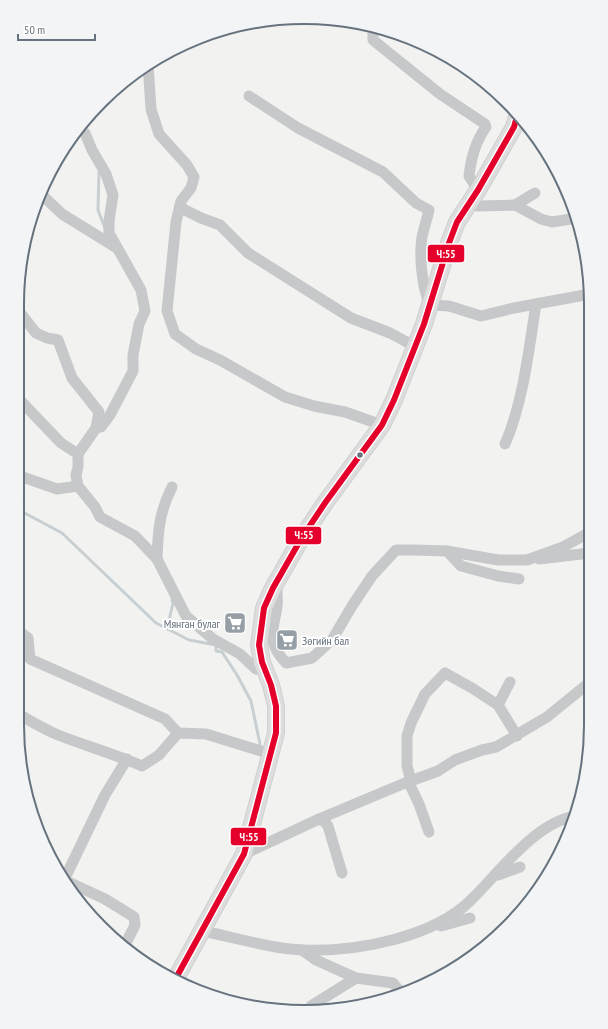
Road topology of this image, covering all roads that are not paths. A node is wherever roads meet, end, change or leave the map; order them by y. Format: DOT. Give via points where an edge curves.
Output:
graph roads {
  1 [pos="373,33"];
  2 [pos="148,71"];
  3 [pos="249,96"];
  4 [pos="516,120"];
  5 [pos="85,133"];
  6 [pos="478,190"];
  7 [pos="535,193"];
  8 [pos="45,198"];
  9 [pos="468,205"];
  10 [pos="514,205"];
  11 [pos="180,206"];
  12 [pos="570,219"];
  13 [pos="117,248"];
  14 [pos="584,295"];
  15 [pos="536,304"];
  16 [pos="430,305"];
  17 [pos="24,318"];
  18 [pos="416,347"];
  19 [pos="24,403"];
  20 [pos="382,425"];
  21 [pos="96,428"];
  22 [pos="505,444"];
  23 [pos="78,454"];
  24 [pos="24,477"];
  25 [pos="78,486"];
  26 [pos="172,488"];
  27 [pos="584,535"];
  28 [pos="447,551"];
  29 [pos="584,554"];
  30 [pos="157,559"];
  31 [pos="527,560"];
  32 [pos="519,579"];
  33 [pos="272,589"];
  34 [pos="24,635"];
  35 [pos="265,670"];
  36 [pos="510,682"];
  37 [pos="584,687"];
  38 [pos="498,705"];
  39 [pos="24,718"];
  40 [pos="178,733"];
  41 [pos="517,736"];
  42 [pos="271,754"];
  43 [pos="127,759"];
  44 [pos="408,782"];
  45 [pos="568,818"];
  46 [pos="319,819"];
  47 [pos="428,832"];
  48 [pos="244,854"];
  49 [pos="520,867"];
  50 [pos="342,873"];
  51 [pos="67,874"];
  52 [pos="494,876"];
  53 [pos="74,885"];
  54 [pos="470,918"];
  55 [pos="422,926"];
  56 [pos="202,930"];
  57 [pos="126,942"];
  58 [pos="302,950"];
  59 [pos="178,975"];
  60 [pos="356,978"];
  61 [pos="398,989"];
  62 [pos="313,1004"];
  1 -- 6 [label="street" via="373,40 379,45 440,94 485,124 486,128 472,154 469,176"];
  2 -- 11 [label="street" via="151,109 159,134 187,164 194,177 191,188"];
  3 -- 16 [label="street" via="298,128 383,172 416,203 429,210 422,238 421,271"];
  4 -- 6 [label="main road"];
  5 -- 13 [label="street" via="106,174 113,195 109,233"];
  6 -- 9 [label="main road"];
  7 -- 10 [label="street"];
  8 -- 13 [label="street" via="62,214"];
  9 -- 10 [label="street"];
  9 -- 16 [label="main road" via="448,243"];
  10 -- 12 [label="street" via="552,222"];
  11 -- 18 [label="street" via="201,218 220,224 248,253 351,318 390,333"];
  11 -- 20 [label="street" via="176,222 167,311 175,334 196,349 285,397 345,412"];
  13 -- 21 [label="street" via="141,290 145,311 139,324 132,371 110,415 101,428"];
  14 -- 15 [label="street"];
  15 -- 16 [label="street" via="481,316 449,306"];
  15 -- 22 [label="street" via="527,364 512,427"];
  16 -- 18 [label="main road"];
  17 -- 21 [label="street" via="36,333 58,340 72,378 99,412"];
  18 -- 20 [label="main road"];
  19 -- 23 [label="street" via="61,443"];
  20 -- 33 [label="main road" via="325,503"];
  21 -- 23 [label="street"];
  23 -- 25 [label="street"];
  24 -- 25 [label="street" via="57,489"];
  25 -- 30 [label="street" via="100,517 135,536"];
  26 -- 30 [label="street" via="165,502 158,531"];
  27 -- 31 [label="street" via="563,547"];
  28 -- 31 [label="street" via="498,560"];
  28 -- 32 [label="street" via="461,566"];
  28 -- 33 [label="street" via="396,550 372,576 332,640 312,658 286,662 278,655 271,634 278,606 277,591"];
  29 -- 31 [label="street"];
  30 -- 35 [label="street" via="186,616 213,639 240,654 256,669"];
  33 -- 35 [label="main road" via="264,608 261,629 260,645"];
  34 -- 40 [label="street" via="28,638 30,659 165,719"];
  35 -- 42 [label="main road" via="276,706 276,733"];
  36 -- 38 [label="street"];
  37 -- 41 [label="street" via="547,717"];
  38 -- 41 [label="street"];
  38 -- 44 [label="street" via="445,673 425,694 411,723 407,736"];
  39 -- 43 [label="street" via="56,734"];
  40 -- 42 [label="street" via="206,734"];
  40 -- 43 [label="street" via="159,755 142,766"];
  41 -- 44 [label="street"];
  42 -- 48 [label="main road"];
  43 -- 51 [label="street"];
  44 -- 46 [label="street"];
  44 -- 47 [label="street" via="419,804"];
  45 -- 52 [label="street" via="559,821 529,840"];
  46 -- 48 [label="street"];
  46 -- 50 [label="street" via="328,826"];
  48 -- 56 [label="main road"];
  49 -- 52 [label="street"];
  52 -- 55 [label="street" via="470,902 441,923"];
  53 -- 57 [label="street" via="105,899 134,917 134,925"];
  54 -- 55 [label="street" via="449,924"];
  55 -- 58 [label="street" via="405,938 337,950"];
  56 -- 58 [label="street"];
  56 -- 59 [label="main road"];
  58 -- 60 [label="street" via="316,960"];
  60 -- 61 [label="street" via="393,983"];
  60 -- 62 [label="street"];
}
